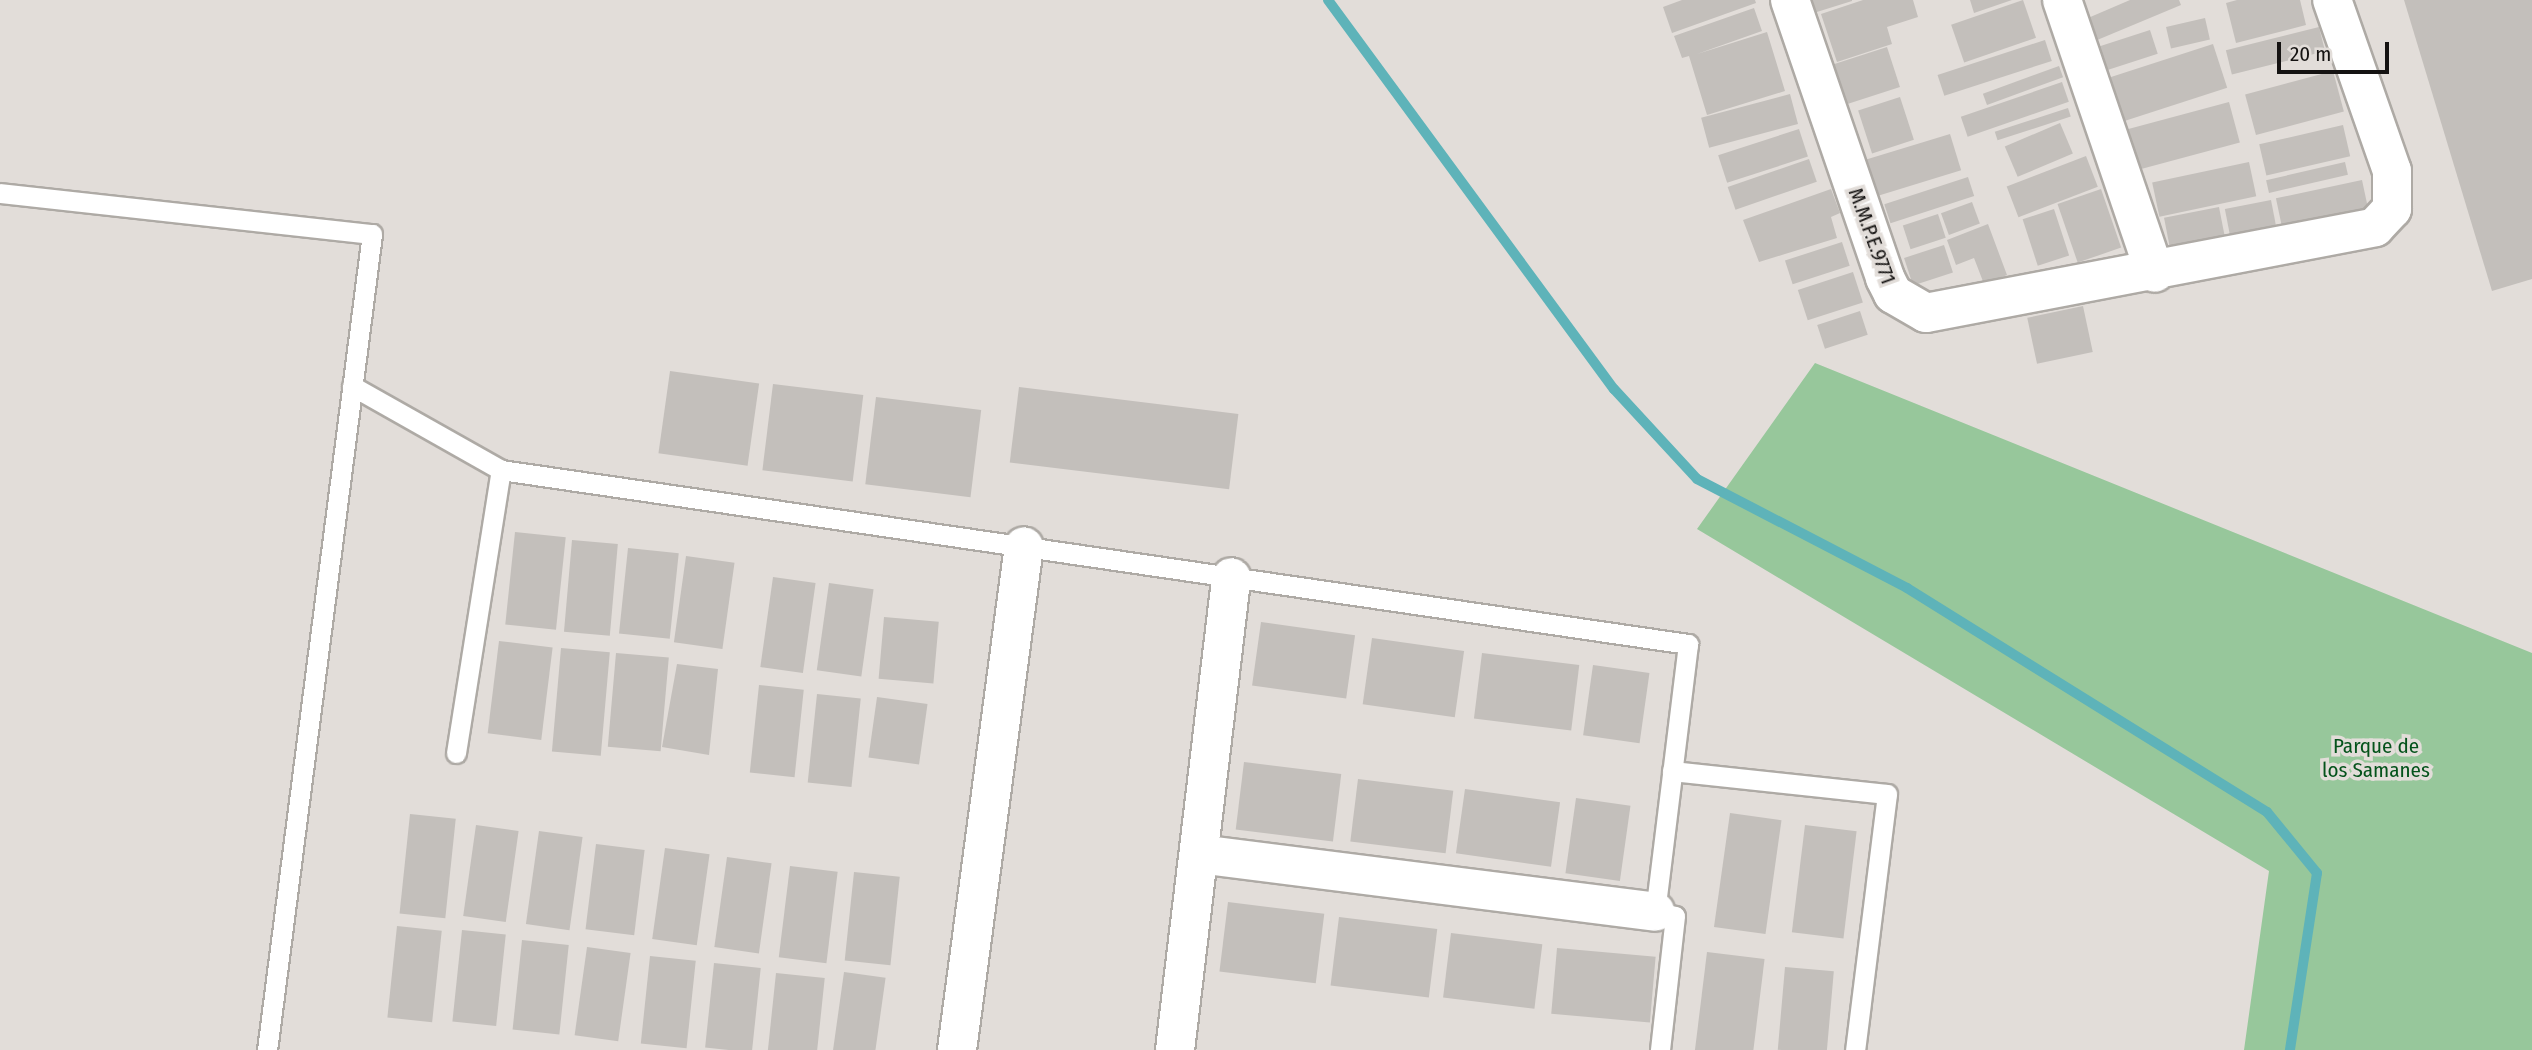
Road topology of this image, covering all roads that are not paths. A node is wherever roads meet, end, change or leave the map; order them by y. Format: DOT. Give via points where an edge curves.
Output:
graph roads {
  1 [pos="1790,0"];
  2 [pos="2062,0"];
  3 [pos="2332,0"];
  4 [pos="0,193"];
  5 [pos="2155,273"];
  6 [pos="352,386"];
  7 [pos="500,470"];
  8 [pos="1024,546"];
  9 [pos="1231,577"];
  10 [pos="456,753"];
  11 [pos="1672,771"];
  12 [pos="1199,854"];
  13 [pos="1655,912"];
  14 [pos="267,1050"];
  15 [pos="957,1050"];
  16 [pos="1175,1050"];
  17 [pos="1660,1050"];
  18 [pos="1855,1050"];
  1 -- 5 [label="street, M.M.P.E.9771" via="1885,278 1907,306 1946,312"];
  2 -- 5 [label="street"];
  3 -- 5 [label="street, M.M.P.E.9771" via="2392,171 2392,209 2358,233"];
  4 -- 6 [label="lane" via="372,234"];
  6 -- 7 [label="lane"];
  6 -- 14 [label="lane"];
  7 -- 8 [label="lane"];
  7 -- 10 [label="lane"];
  8 -- 9 [label="lane"];
  8 -- 15 [label="street"];
  9 -- 11 [label="lane" via="1688,644"];
  9 -- 12 [label="street"];
  11 -- 13 [label="lane"];
  11 -- 18 [label="lane" via="1887,794"];
  12 -- 13 [label="street"];
  12 -- 16 [label="street"];
  13 -- 17 [label="lane" via="1675,916"];
}
